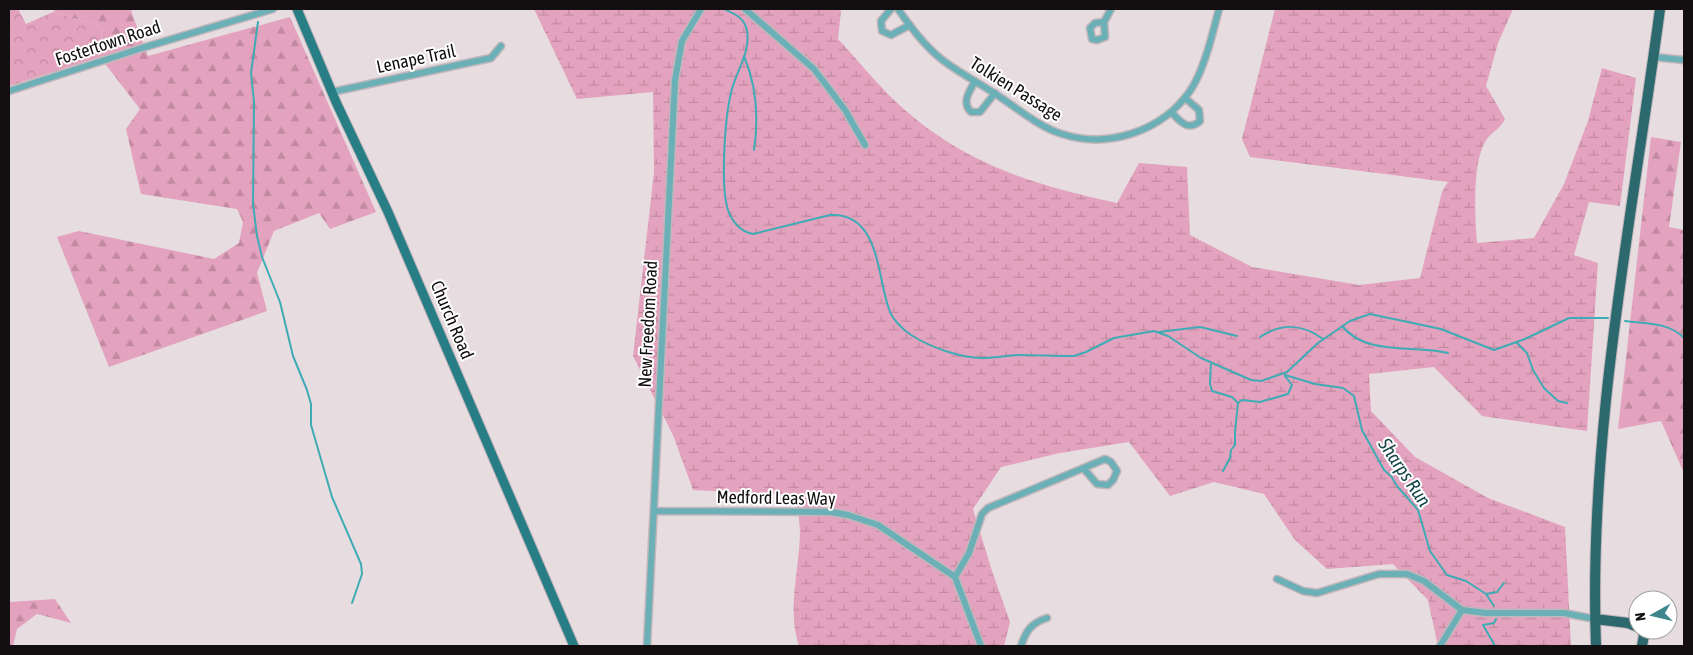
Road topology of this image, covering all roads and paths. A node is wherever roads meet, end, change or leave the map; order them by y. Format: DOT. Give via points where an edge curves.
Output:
graph roads {
  1 [pos="273,9"];
  2 [pos="297,9"];
  3 [pos="745,9"];
  4 [pos="891,9"];
  5 [pos="898,9"];
  6 [pos="1111,9"];
  7 [pos="1219,9"];
  8 [pos="1660,9"];
  9 [pos="700,11"];
  10 [pos="1104,22"];
  11 [pos="910,25"];
  12 [pos="502,46"];
  13 [pos="1654,57"];
  14 [pos="1684,60"];
  15 [pos="975,80"];
  16 [pos="9,91"];
  17 [pos="332,92"];
  18 [pos="995,93"];
  19 [pos="1185,98"];
  20 [pos="1171,112"];
  21 [pos="865,145"];
  22 [pos="1084,469"];
  23 [pos="654,510"];
  24 [pos="955,576"];
  25 [pos="1277,579"];
  26 [pos="1462,610"];
  27 [pos="1047,618"];
  28 [pos="1595,619"];
  29 [pos="1628,623"];
  30 [pos="574,646"];
  31 [pos="647,646"];
  32 [pos="982,646"];
  33 [pos="1021,646"];
  34 [pos="1440,646"];
  35 [pos="1596,646"];
  1 -- 16 [label="street, Fostertown Road"];
  2 -- 17 [label="main road, Church Road"];
  3 -- 21 [label="street" via="814,69 845,110"];
  4 -- 11 [label="street" via="881,21 882,31 891,35"];
  5 -- 11 [label="street, Tolkien Passage"];
  6 -- 10 [label="street"];
  7 -- 19 [label="street, Tolkien Passage" via="1198,76"];
  8 -- 13 [label="highway"];
  9 -- 23 [label="street, New Freedom Road" via="682,40 675,80"];
  11 -- 15 [label="street, Tolkien Passage" via="938,57"];
  12 -- 17 [label="street, Lenape Trail" via="491,58"];
  13 -- 14 [label="street"];
  13 -- 28 [label="highway" via="1602,434 1595,545"];
  15 -- 18 [label="street, Tolkien Passage"];
  15 -- 18 [label="street" via="966,101 971,112 983,109"];
  17 -- 30 [label="main road, Church Road" via="388,212"];
  18 -- 20 [label="street, Tolkien Passage" via="1053,131 1090,140 1127,135 1152,125"];
  19 -- 20 [label="street, Tolkien Passage"];
  19 -- 20 [label="street" via="1199,110 1200,121 1193,126 1186,125"];
  22 -- 22 [label="street" via="1105,459 1117,471 1108,485 1097,484"];
  22 -- 24 [label="street" via="988,508 982,514 969,553"];
  23 -- 24 [label="street, Medford Leas Way" via="848,514 878,524"];
  23 -- 31 [label="street, New Freedom Road"];
  24 -- 32 [label="street"];
  25 -- 26 [label="street" via="1303,591 1317,593 1379,574 1407,574 1424,581"];
  26 -- 28 [label="street" via="1564,613"];
  26 -- 34 [label="street"];
  27 -- 33 [label="street" via="1029,628"];
  28 -- 29 [label="highway"];
  28 -- 35 [label="highway"];
}
